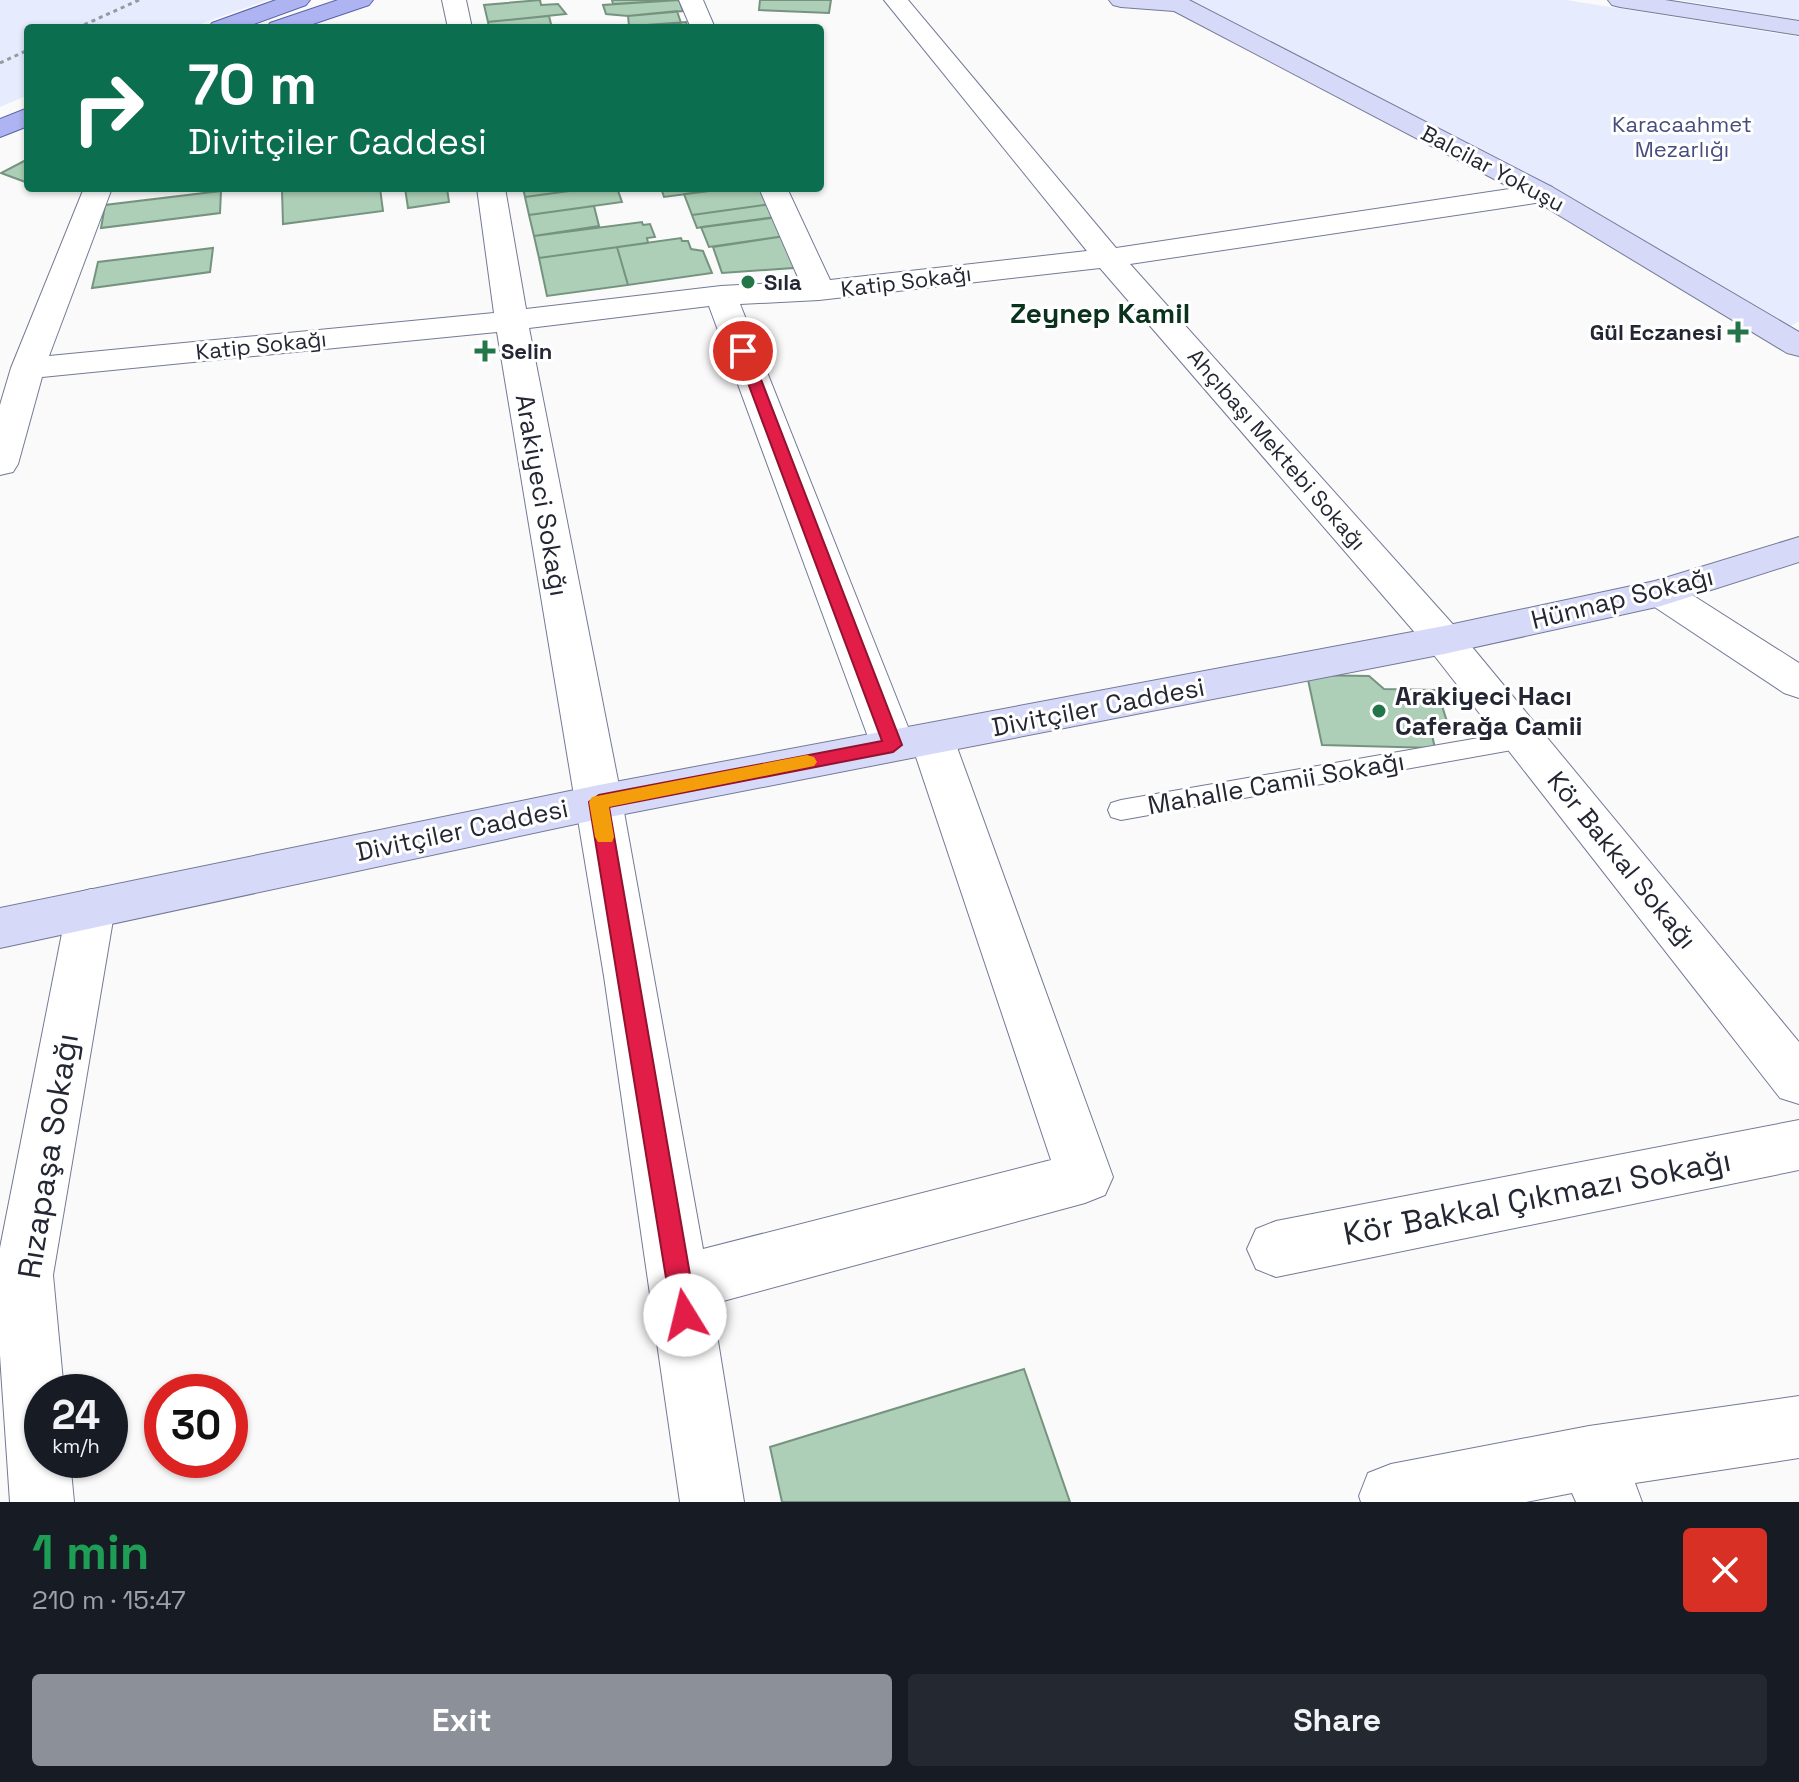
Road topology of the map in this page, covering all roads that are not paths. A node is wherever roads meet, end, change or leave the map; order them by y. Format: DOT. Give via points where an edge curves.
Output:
graph roads {
  1 [pos="298,0"];
  2 [pos="361,0"];
  3 [pos="454,0"];
  4 [pos="691,0"];
  5 [pos="896,0"];
  6 [pos="1121,0"];
  7 [pos="1620,0"];
  8 [pos="231,24"];
  9 [pos="290,24"];
  10 [pos="459,24"];
  11 [pos="701,24"];
  12 [pos="1799,28"];
  13 [pos="24,118"];
  14 [pos="0,129"];
  15 [pos="24,139"];
  16 [pos="0,150"];
  17 [pos="96,192"];
  18 [pos="492,192"];
  19 [pos="775,192"];
  20 [pos="1542,193"];
  21 [pos="1108,258"];
  22 [pos="819,291"];
  23 [pos="721,295"];
  24 [pos="510,321"];
  25 [pos="1796,341"];
  26 [pos="28,368"];
  27 [pos="0,464"];
  28 [pos="1799,549"];
  29 [pos="1661,593"];
  30 [pos="1444,640"];
  31 [pos="1799,683"];
  32 [pos="1525,739"];
  33 [pos="912,742"];
  34 [pos="599,802"];
  35 [pos="1121,810"];
  36 [pos="91,908"];
  37 [pos="0,928"];
  38 [pos="1799,1081"];
  39 [pos="1799,1145"];
  40 [pos="1276,1249"];
  41 [pos="12,1278"];
  42 [pos="680,1284"];
  43 [pos="1799,1427"];
  44 [pos="1599,1480"];
  45 [pos="1391,1496"];
  46 [pos="42,1502"];
  47 [pos="712,1502"];
  1 -- 8 [label="main road"];
  2 -- 9 [label="main road"];
  3 -- 10 [label="street"];
  4 -- 11 [label="street"];
  5 -- 21 [label="street, Ahçıbaşı Mektebi Sokağı"];
  6 -- 20 [label="street, Balcilar Yokuşu" via="1179,4"];
  7 -- 12 [label="street"];
  13 -- 14 [label="main road"];
  15 -- 16 [label="main road"];
  17 -- 26 [label="street"];
  18 -- 24 [label="street, Arakiyeci Sokağı"];
  19 -- 22 [label="street"];
  20 -- 21 [label="street, Katip Sokağı"];
  20 -- 25 [label="street, Balcilar Yokuşu"];
  21 -- 22 [label="street, Katip Sokağı"];
  21 -- 30 [label="street, Ahçıbaşı Mektebi Sokağı"];
  22 -- 23 [label="street, Katip Sokağı"];
  23 -- 24 [label="street, Katip Sokağı"];
  23 -- 33 [label="street"];
  24 -- 26 [label="street, Katip Sokağı"];
  24 -- 34 [label="street, Arakiyeci Sokağı"];
  26 -- 27 [label="street"];
  28 -- 29 [label="street, Hünnap Sokağı"];
  29 -- 30 [label="street, Hünnap Sokağı"];
  29 -- 31 [label="street"];
  30 -- 32 [label="street, Kör Bakkal Sokağı"];
  30 -- 33 [label="street, Divitçiler Caddesi"];
  32 -- 35 [label="lane, Mahalle Camii Sokağı"];
  32 -- 38 [label="street, Kör Bakkal Sokağı"];
  33 -- 34 [label="street, Divitçiler Caddesi"];
  33 -- 42 [label="street" via="1085,1177"];
  34 -- 36 [label="street, Divitçiler Caddesi"];
  34 -- 42 [label="street, Arakiyeci Sokağı"];
  36 -- 37 [label="street, Divitçiler Caddesi"];
  36 -- 41 [label="street, Rızapaşa Sokağı"];
  39 -- 40 [label="street, Kör Bakkal Çıkmazı Sokağı"];
  41 -- 46 [label="street, Rızapaşa Sokağı"];
  42 -- 47 [label="street, Arakiyeci Sokağı"];
  43 -- 44 [label="street"];
  44 -- 45 [label="street"];
}
